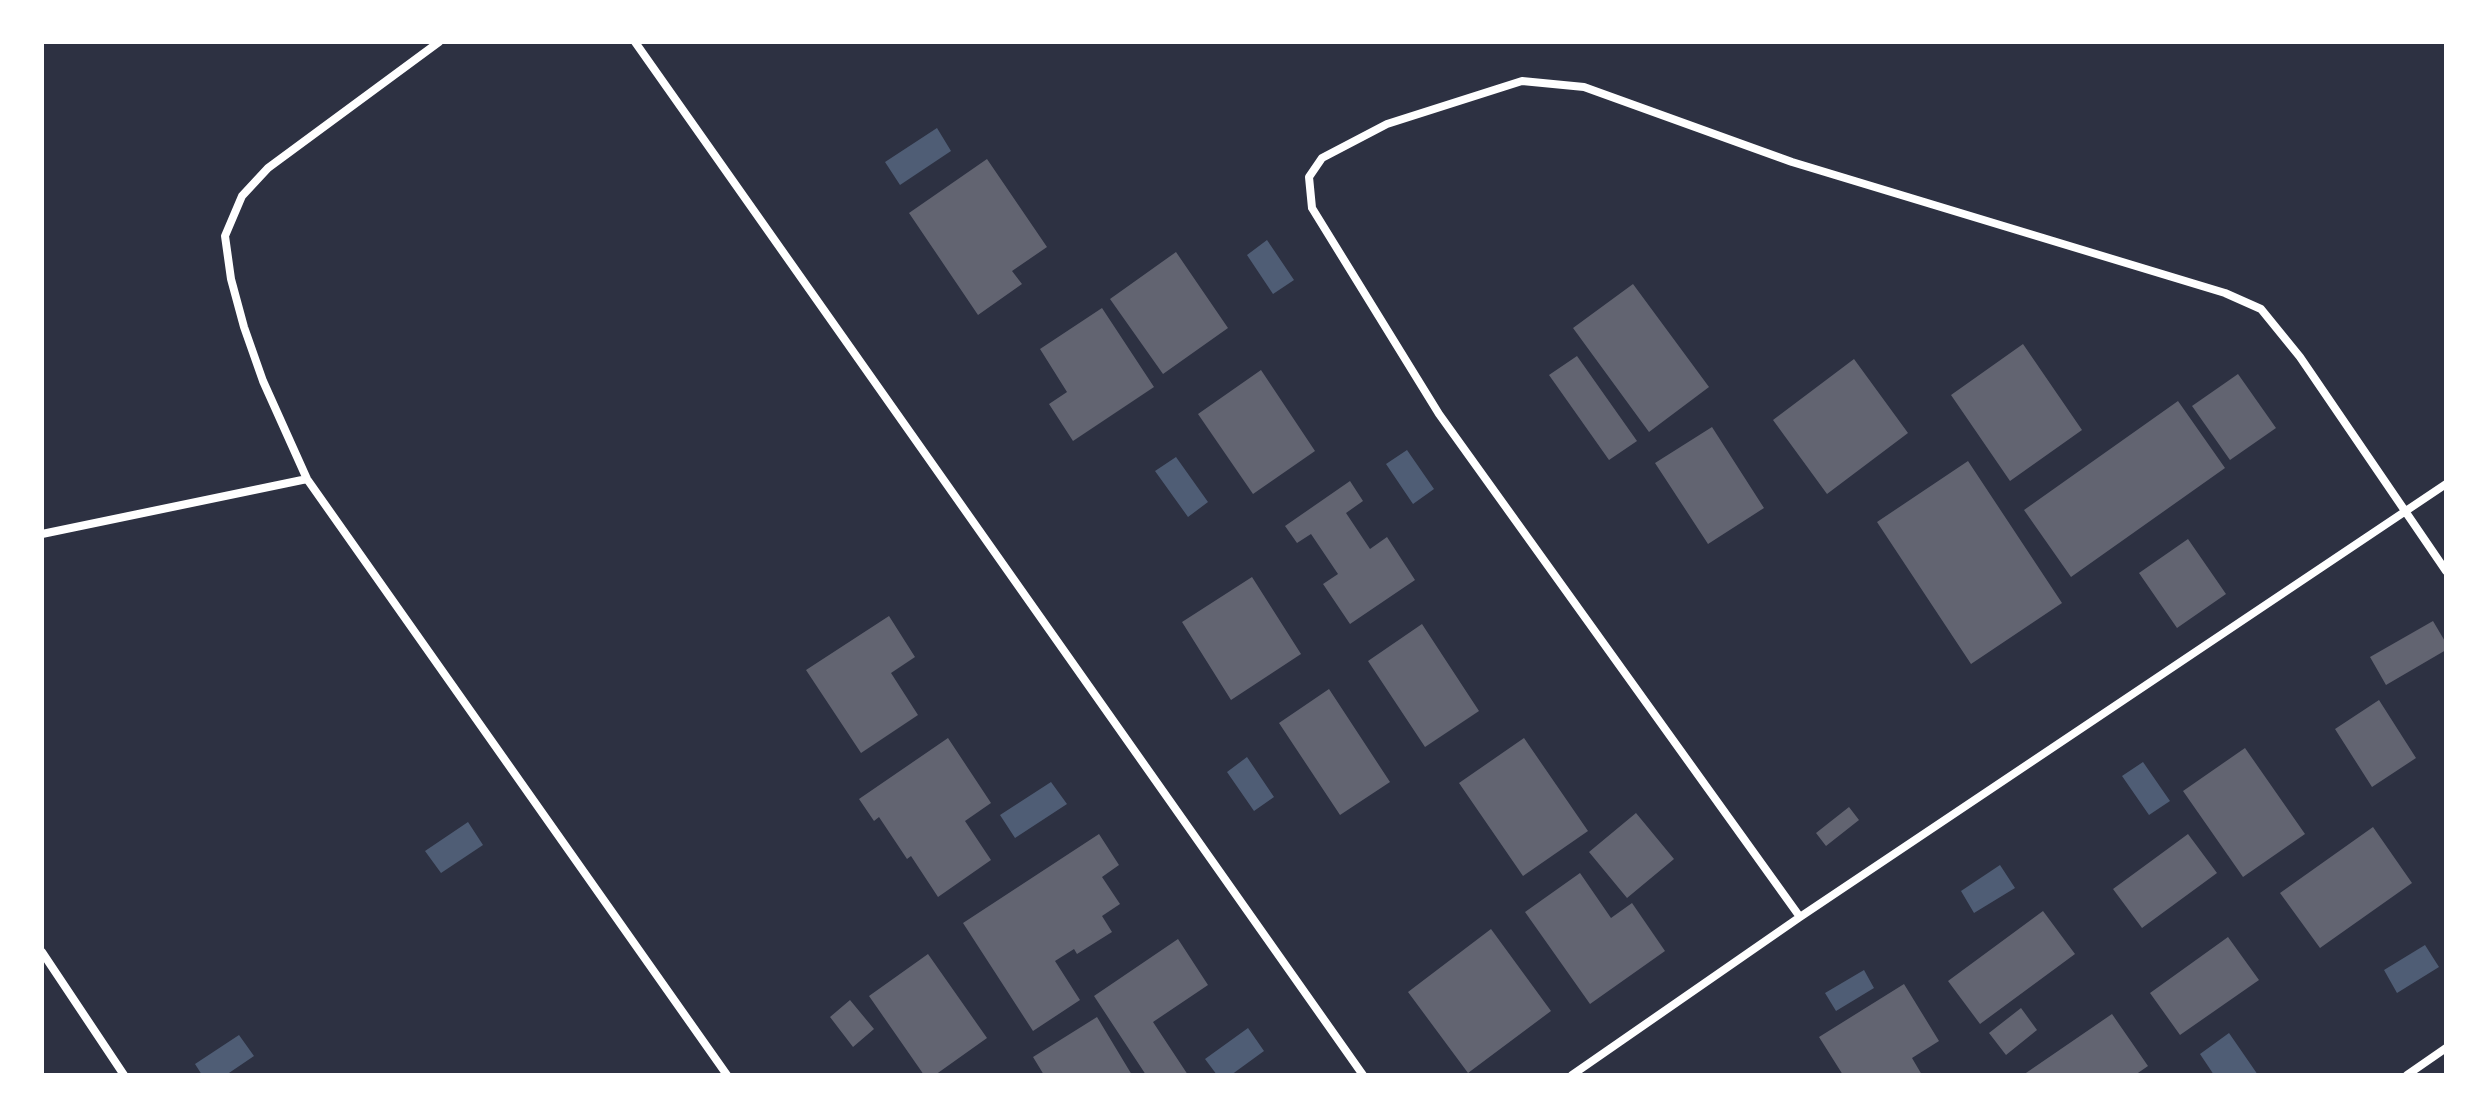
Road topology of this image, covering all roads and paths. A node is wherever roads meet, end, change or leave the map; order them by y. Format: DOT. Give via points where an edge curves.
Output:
graph roads {
  1 [pos="439,42"];
  2 [pos="635,42"];
  3 [pos="307,479"];
  4 [pos="2446,484"];
  5 [pos="2404,511"];
  6 [pos="42,534"];
  7 [pos="2446,571"];
  8 [pos="1800,917"];
  9 [pos="42,952"];
  10 [pos="2446,1048"];
  11 [pos="124,1075"];
  12 [pos="727,1075"];
  13 [pos="1363,1075"];
  14 [pos="1572,1075"];
  15 [pos="2407,1075"];
  1 -- 3 [label="street" via="268,168 242,196 225,236 244,327"];
  2 -- 13 [label="street"];
  3 -- 6 [label="street"];
  3 -- 12 [label="street"];
  4 -- 5 [label="street"];
  5 -- 7 [label="street"];
  5 -- 8 [label="street"];
  5 -- 8 [label="street" via="2300,357 2261,309 2225,293 1792,162 1584,87 1522,81 1387,124 1322,158 1309,177 1312,208 1439,414"];
  8 -- 14 [label="street"];
  9 -- 11 [label="street"];
  10 -- 15 [label="street"];
}
